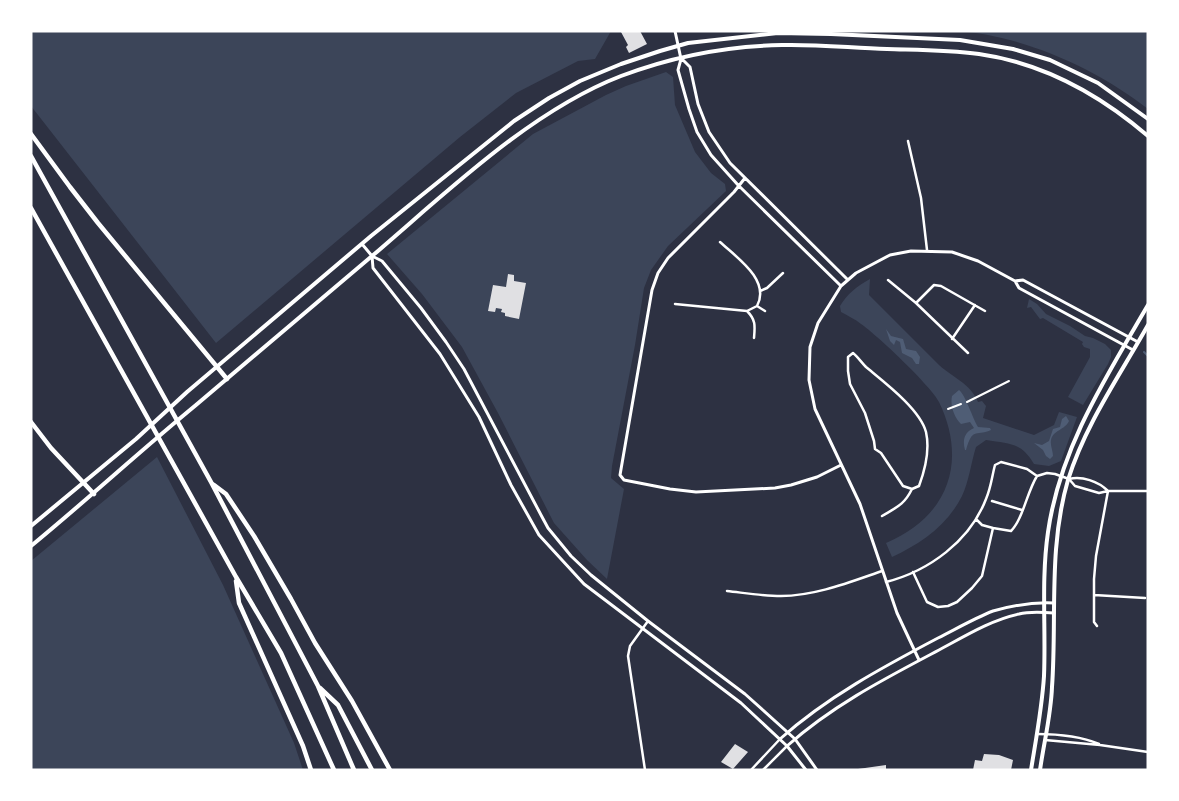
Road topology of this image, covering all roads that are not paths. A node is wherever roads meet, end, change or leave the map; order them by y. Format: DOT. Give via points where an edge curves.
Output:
graph roads {
  1 [pos="675,31"];
  2 [pos="678,46"];
  3 [pos="681,59"];
  4 [pos="1148,119"];
  5 [pos="31,134"];
  6 [pos="1148,136"];
  7 [pos="908,142"];
  8 [pos="31,156"];
  9 [pos="745,178"];
  10 [pos="738,185"];
  11 [pos="31,208"];
  12 [pos="720,242"];
  13 [pos="362,244"];
  14 [pos="927,250"];
  15 [pos="372,256"];
  16 [pos="783,273"];
  17 [pos="847,280"];
  18 [pos="888,280"];
  19 [pos="1015,281"];
  20 [pos="841,286"];
  21 [pos="760,291"];
  22 [pos="916,303"];
  23 [pos="675,304"];
  24 [pos="975,305"];
  25 [pos="1148,305"];
  26 [pos="757,306"];
  27 [pos="747,310"];
  28 [pos="766,311"];
  29 [pos="985,311"];
  30 [pos="1148,325"];
  31 [pos="1129,337"];
  32 [pos="754,338"];
  33 [pos="952,339"];
  34 [pos="1138,342"];
  35 [pos="1124,345"];
  36 [pos="1133,350"];
  37 [pos="968,353"];
  38 [pos="217,367"];
  39 [pos="227,379"];
  40 [pos="1009,381"];
  41 [pos="967,402"];
  42 [pos="961,404"];
  43 [pos="948,409"];
  44 [pos="31,422"];
  45 [pos="841,465"];
  46 [pos="1037,476"];
  47 [pos="1061,476"];
  48 [pos="1069,479"];
  49 [pos="84,482"];
  50 [pos="211,482"];
  51 [pos="912,489"];
  52 [pos="1108,491"];
  53 [pos="1148,491"];
  54 [pos="94,494"];
  55 [pos="992,501"];
  56 [pos="1022,510"];
  57 [pos="882,516"];
  58 [pos="976,519"];
  59 [pos="31,526"];
  60 [pos="993,528"];
  61 [pos="31,546"];
  62 [pos="882,571"];
  63 [pos="913,572"];
  64 [pos="236,577"];
  65 [pos="886,582"];
  66 [pos="727,591"];
  67 [pos="1094,595"];
  68 [pos="1145,598"];
  69 [pos="1044,602"];
  70 [pos="1054,603"];
  71 [pos="1044,612"];
  72 [pos="1054,613"];
  73 [pos="648,621"];
  74 [pos="1097,626"];
  75 [pos="642,628"];
  76 [pos="915,651"];
  77 [pos="919,660"];
  78 [pos="318,686"];
  79 [pos="788,732"];
  80 [pos="1037,734"];
  81 [pos="1045,734"];
  82 [pos="780,739"];
  83 [pos="795,739"];
  84 [pos="1044,740"];
  85 [pos="1100,745"];
  86 [pos="788,746"];
  87 [pos="1148,752"];
  88 [pos="311,770"];
  89 [pos="334,770"];
  90 [pos="354,770"];
  91 [pos="372,770"];
  92 [pos="390,770"];
  93 [pos="645,770"];
  94 [pos="751,770"];
  95 [pos="763,770"];
  96 [pos="806,770"];
  97 [pos="817,770"];
  98 [pos="1031,770"];
  99 [pos="1040,770"];
  1 -- 2 [label="street"];
  2 -- 3 [label="street"];
  2 -- 4 [label="main road" via="778,33 983,43 1050,60 1083,75"];
  2 -- 13 [label="main road" via="580,81 549,98 514,121"];
  3 -- 6 [label="main road" via="726,50 782,45 981,55 1047,72 1081,88 1126,117"];
  3 -- 9 [label="street" via="690,67 698,104 709,132 730,163"];
  3 -- 10 [label="street" via="678,70 697,132"];
  3 -- 15 [label="main road" via="620,76 542,119 501,148"];
  5 -- 38 [label="highway" via="70,187"];
  7 -- 14 [label="street" via="921,198"];
  8 -- 50 [label="highway"];
  9 -- 10 [label="street"];
  9 -- 17 [label="street"];
  10 -- 20 [label="street"];
  10 -- 45 [label="street" via="668,258 658,273 652,290 620,476 624,480 670,490 696,492 775,488 817,477"];
  11 -- 64 [label="highway"];
  12 -- 21 [label="street" via="754,275"];
  13 -- 15 [label="street"];
  13 -- 38 [label="main road"];
  14 -- 17 [label="street" via="890,256"];
  14 -- 19 [label="street" via="963,255"];
  15 -- 39 [label="main road"];
  15 -- 73 [label="street" via="382,261 422,308 464,369 548,528 591,575"];
  15 -- 75 [label="street" via="373,268 440,354 479,417 539,535 584,584"];
  16 -- 21 [label="street"];
  17 -- 20 [label="street"];
  18 -- 22 [label="street"];
  19 -- 31 [label="street" via="1023,280"];
  19 -- 35 [label="street" via="1019,288"];
  20 -- 45 [label="street" via="816,328 808,370 815,409"];
  21 -- 26 [label="street"];
  22 -- 24 [label="street" via="934,284"];
  22 -- 33 [label="street"];
  23 -- 27 [label="street"];
  24 -- 29 [label="street"];
  24 -- 33 [label="street"];
  25 -- 31 [label="main road"];
  26 -- 27 [label="street"];
  26 -- 28 [label="street"];
  27 -- 32 [label="street" via="755,323"];
  30 -- 34 [label="main road"];
  31 -- 34 [label="street"];
  31 -- 35 [label="main road"];
  33 -- 37 [label="street"];
  34 -- 36 [label="main road"];
  35 -- 36 [label="street"];
  35 -- 47 [label="main road" via="1078,430"];
  36 -- 48 [label="main road" via="1093,422"];
  38 -- 39 [label="highway"];
  38 -- 49 [label="main road"];
  39 -- 54 [label="main road"];
  40 -- 41 [label="street"];
  42 -- 43 [label="street"];
  44 -- 49 [label="highway"];
  45 -- 62 [label="street" via="860,504"];
  46 -- 47 [label="street" via="1047,473"];
  46 -- 56 [label="street"];
  46 -- 58 [label="street" via="1027,469 1001,462 996,464"];
  47 -- 48 [label="street"];
  47 -- 69 [label="main road" via="1048,532"];
  48 -- 52 [label="street" via="1075,486 1099,493"];
  48 -- 52 [label="street" via="1078,477 1102,484"];
  48 -- 70 [label="main road" via="1056,544"];
  49 -- 54 [label="highway"];
  49 -- 59 [label="main road"];
  50 -- 78 [label="highway"];
  50 -- 92 [label="highway" via="226,494 254,536"];
  51 -- 51 [label="street" via="919,486 922,476 927,452 926,431 910,407 853,353 848,357 850,384 865,413 875,449 903,486"];
  51 -- 57 [label="street" via="895,510"];
  52 -- 53 [label="street"];
  52 -- 67 [label="street" via="1096,556"];
  54 -- 61 [label="main road"];
  55 -- 56 [label="street"];
  56 -- 60 [label="street" via="1011,531"];
  58 -- 60 [label="street"];
  58 -- 63 [label="street" via="948,551"];
  60 -- 63 [label="street" via="982,576 957,602 938,607 927,602"];
  62 -- 65 [label="street"];
  62 -- 66 [label="street" via="798,594 781,596"];
  63 -- 65 [label="street"];
  64 -- 88 [label="highway" via="239,603"];
  64 -- 89 [label="highway" via="281,653"];
  65 -- 76 [label="street"];
  67 -- 68 [label="street"];
  67 -- 74 [label="street" via="1094,622"];
  69 -- 70 [label="street"];
  69 -- 71 [label="main road"];
  69 -- 76 [label="street" via="992,612"];
  70 -- 72 [label="main road"];
  71 -- 72 [label="street"];
  71 -- 77 [label="street" via="1020,613 998,620"];
  71 -- 80 [label="main road" via="1043,690"];
  72 -- 81 [label="main road" via="1052,687"];
  73 -- 75 [label="street"];
  73 -- 79 [label="street" via="745,694"];
  75 -- 82 [label="street" via="729,693"];
  75 -- 93 [label="street" via="630,646 628,656"];
  76 -- 77 [label="street"];
  76 -- 79 [label="street" via="847,689"];
  77 -- 83 [label="street" via="850,698"];
  78 -- 90 [label="highway"];
  78 -- 91 [label="highway" via="338,705"];
  79 -- 82 [label="street"];
  79 -- 83 [label="street"];
  80 -- 81 [label="street"];
  80 -- 98 [label="main road"];
  81 -- 84 [label="main road"];
  81 -- 85 [label="street"];
  82 -- 86 [label="street"];
  82 -- 94 [label="street"];
  83 -- 86 [label="street"];
  83 -- 97 [label="street"];
  84 -- 85 [label="street"];
  84 -- 99 [label="main road"];
  85 -- 87 [label="street"];
  86 -- 95 [label="street"];
  86 -- 96 [label="street"];
}
